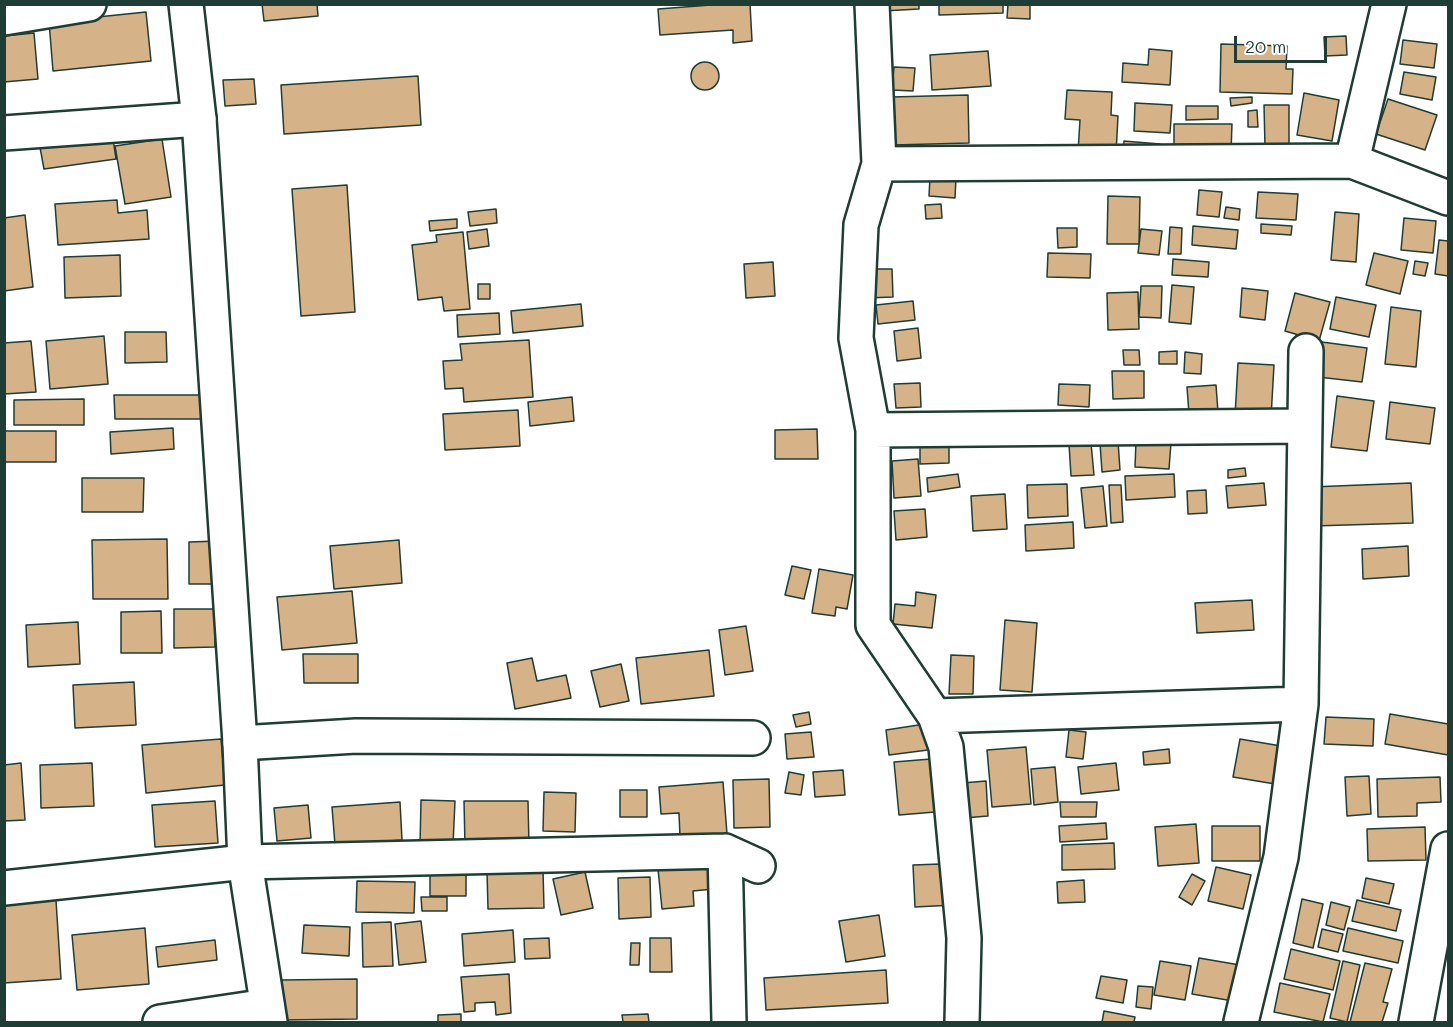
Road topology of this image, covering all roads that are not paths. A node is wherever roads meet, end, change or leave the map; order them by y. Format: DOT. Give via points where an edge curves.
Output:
graph roads {
  1 [pos="89,4"];
  2 [pos="186,4"];
  3 [pos="872,4"];
  4 [pos="1389,4"];
  5 [pos="4,18"];
  6 [pos="199,119"];
  7 [pos="4,133"];
  8 [pos="1352,161"];
  9 [pos="879,164"];
  10 [pos="1449,198"];
  11 [pos="1306,351"];
  12 [pos="1304,426"];
  13 [pos="873,430"];
  14 [pos="1301,704"];
  15 [pos="935,716"];
  16 [pos="753,738"];
  17 [pos="240,743"];
  18 [pos="1449,849"];
  19 [pos="725,851"];
  20 [pos="245,862"];
  21 [pos="758,866"];
  22 [pos="4,888"];
  23 [pos="269,1014"];
  24 [pos="160,1023"];
  25 [pos="729,1023"];
  26 [pos="962,1023"];
  27 [pos="1241,1023"];
  28 [pos="1416,1023"];
  1 -- 5 [label="street"];
  2 -- 6 [label="street"];
  3 -- 9 [label="street"];
  4 -- 8 [label="street"];
  6 -- 7 [label="street"];
  6 -- 17 [label="street"];
  8 -- 9 [label="street"];
  8 -- 10 [label="street"];
  9 -- 13 [label="street" via="861,225 856,338"];
  11 -- 12 [label="street"];
  12 -- 13 [label="street"];
  12 -- 14 [label="street"];
  13 -- 15 [label="street" via="873,625"];
  14 -- 15 [label="street"];
  14 -- 27 [label="street" via="1281,858"];
  15 -- 26 [label="street" via="946,747 962,914"];
  16 -- 17 [label="street" via="356,736"];
  17 -- 20 [label="street"];
  18 -- 28 [label="street"];
  19 -- 20 [label="street"];
  19 -- 21 [label="street"];
  19 -- 25 [label="street"];
  20 -- 22 [label="street"];
  20 -- 23 [label="street"];
  23 -- 24 [label="street"];
}
